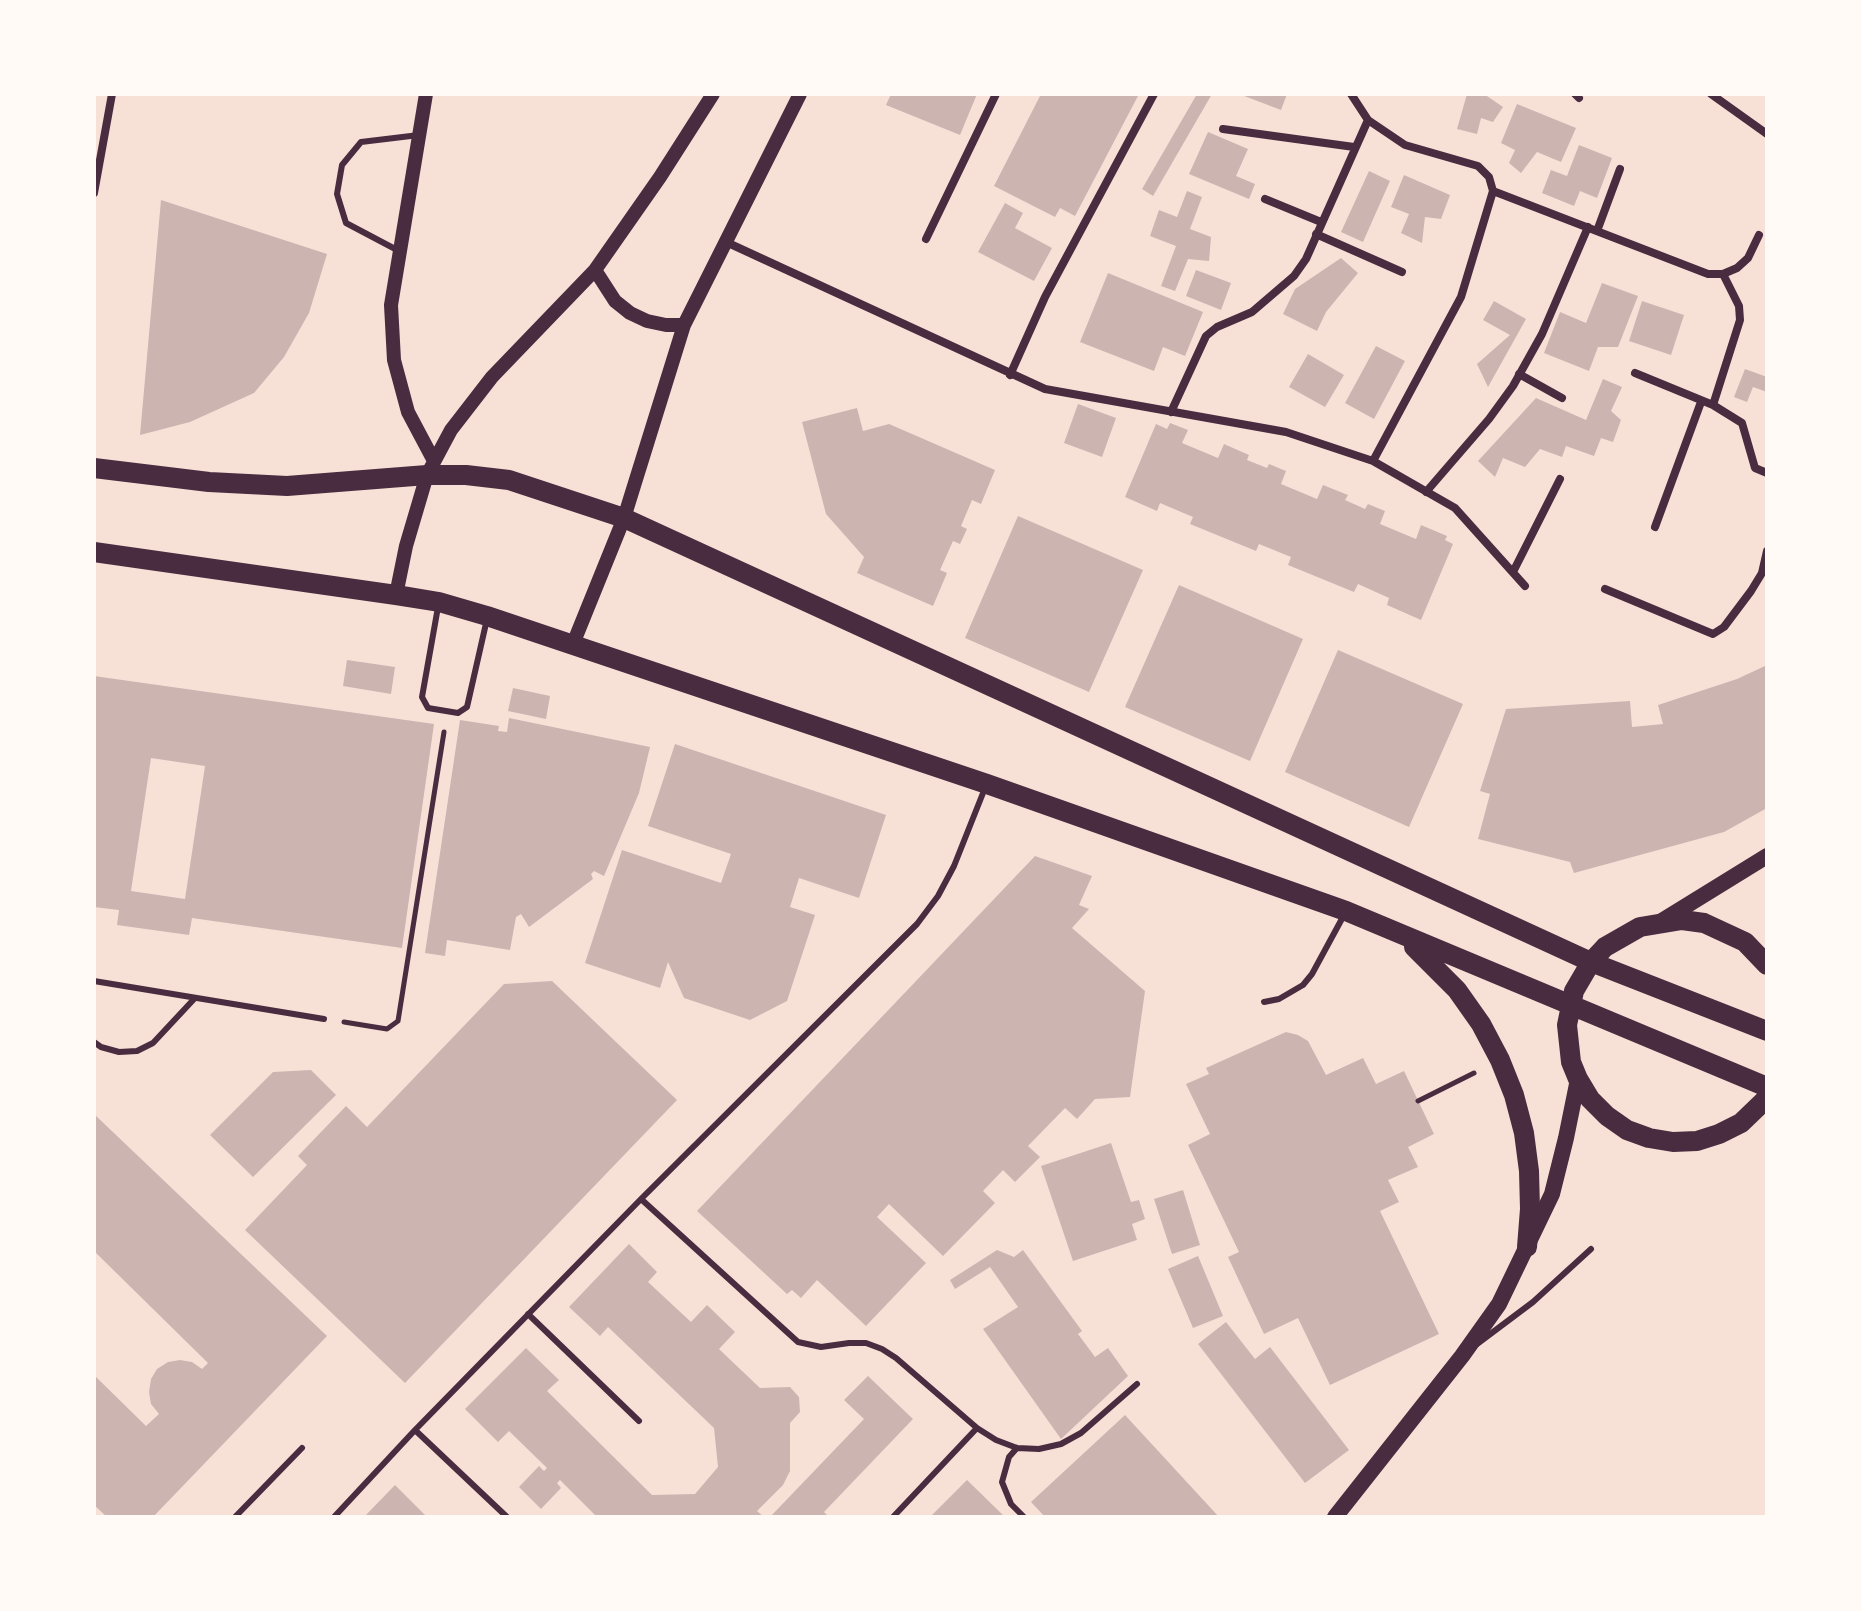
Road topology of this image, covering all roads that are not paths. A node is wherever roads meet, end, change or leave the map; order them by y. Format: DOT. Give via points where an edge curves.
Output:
graph roads {
  1 [pos="112,94"];
  2 [pos="426,94"];
  3 [pos="713,94"];
  4 [pos="800,94"];
  5 [pos="996,94"];
  6 [pos="1154,94"];
  7 [pos="1351,94"];
  8 [pos="1711,94"];
  9 [pos="1368,120"];
  10 [pos="1223,129"];
  11 [pos="1767,134"];
  12 [pos="419,135"];
  13 [pos="1354,147"];
  14 [pos="1620,169"];
  15 [pos="1493,191"];
  16 [pos="94,193"];
  17 [pos="1265,199"];
  18 [pos="1321,222"];
  19 [pos="1592,229"];
  20 [pos="1316,234"];
  21 [pos="1759,235"];
  22 [pos="926,239"];
  23 [pos="726,242"];
  24 [pos="400,251"];
  25 [pos="595,270"];
  26 [pos="1402,272"];
  27 [pos="1723,274"];
  28 [pos="684,325"];
  29 [pos="1635,373"];
  30 [pos="1519,374"];
  31 [pos="1010,375"];
  32 [pos="1562,398"];
  33 [pos="1701,402"];
  34 [pos="1713,405"];
  35 [pos="1171,412"];
  36 [pos="1373,461"];
  37 [pos="94,468"];
  38 [pos="431,468"];
  39 [pos="1767,473"];
  40 [pos="1560,479"];
  41 [pos="1426,492"];
  42 [pos="624,518"];
  43 [pos="1655,527"];
  44 [pos="1767,551"];
  45 [pos="94,552"];
  46 [pos="1513,572"];
  47 [pos="1525,586"];
  48 [pos="1605,589"];
  49 [pos="396,595"];
  50 [pos="439,602"];
  51 [pos="487,616"];
  52 [pos="573,644"];
  53 [pos="987,784"];
  54 [pos="1767,856"];
  55 [pos="1346,911"];
  56 [pos="1660,922"];
  57 [pos="1398,934"];
  58 [pos="1591,962"];
  59 [pos="1767,965"];
  60 [pos="94,981"];
  61 [pos="195,998"];
  62 [pos="1264,1002"];
  63 [pos="1570,1006"];
  64 [pos="324,1019"];
  65 [pos="1767,1031"];
  66 [pos="94,1042"];
  67 [pos="1578,1079"];
  68 [pos="1767,1087"];
  69 [pos="1767,1098"];
  70 [pos="641,1199"];
  71 [pos="1527,1247"];
  72 [pos="1591,1249"];
  73 [pos="528,1314"];
  74 [pos="1462,1356"];
  75 [pos="1137,1384"];
  76 [pos="639,1421"];
  77 [pos="977,1428"];
  78 [pos="415,1430"];
  79 [pos="302,1448"];
  80 [pos="1017,1448"];
  81 [pos="235,1517"];
  82 [pos="334,1517"];
  83 [pos="507,1517"];
  84 [pos="893,1517"];
  85 [pos="1024,1517"];
  86 [pos="1335,1517"];
  1 -- 16 [label="street"];
  2 -- 12 [label="street"];
  3 -- 25 [label="street"];
  4 -- 23 [label="street"];
  5 -- 22 [label="street"];
  6 -- 31 [label="street" via="1045,297"];
  7 -- 9 [label="street"];
  8 -- 11 [label="street"];
  9 -- 13 [label="street"];
  9 -- 15 [label="street" via="1405,145 1478,166"];
  10 -- 13 [label="street"];
  12 -- 24 [label="street"];
  12 -- 24 [label="lane" via="361,142 342,165 337,194 346,223"];
  13 -- 18 [label="street"];
  14 -- 19 [label="street"];
  15 -- 19 [label="street"];
  15 -- 36 [label="street" via="1461,297"];
  17 -- 18 [label="street"];
  18 -- 20 [label="street"];
  19 -- 27 [label="street" via="1708,274"];
  19 -- 30 [label="street"];
  20 -- 26 [label="street"];
  20 -- 35 [label="street" via="1294,276 1252,312 1206,336"];
  21 -- 27 [label="street" via="1748,258"];
  23 -- 28 [label="street"];
  23 -- 31 [label="street"];
  24 -- 38 [label="street" via="391,305 394,360"];
  25 -- 28 [label="street" via="615,301 630,313 647,321"];
  25 -- 38 [label="street" via="492,377 451,430"];
  27 -- 34 [label="street" via="1740,320"];
  28 -- 42 [label="street"];
  29 -- 33 [label="street"];
  30 -- 32 [label="street"];
  30 -- 41 [label="street" via="1489,419"];
  31 -- 35 [label="street" via="1045,389"];
  33 -- 34 [label="street"];
  33 -- 43 [label="street"];
  34 -- 39 [label="street" via="1742,423 1755,468"];
  35 -- 36 [label="street" via="1286,432"];
  36 -- 41 [label="street"];
  37 -- 38 [label="main road" via="287,486"];
  38 -- 42 [label="main road" via="509,480"];
  38 -- 49 [label="street"];
  40 -- 46 [label="street"];
  41 -- 46 [label="street" via="1455,508"];
  42 -- 52 [label="street"];
  42 -- 58 [label="main road"];
  44 -- 48 [label="street" via="1762,573 1717,633"];
  45 -- 49 [label="main road"];
  46 -- 47 [label="street"];
  49 -- 50 [label="main road"];
  50 -- 51 [label="main road"];
  50 -- 51 [label="lane" via="423,700 428,708 462,713 467,707"];
  51 -- 52 [label="main road"];
  52 -- 53 [label="main road"];
  53 -- 55 [label="main road"];
  53 -- 70 [label="lane" via="954,866 917,924"];
  54 -- 56 [label="main road"];
  55 -- 57 [label="main road"];
  55 -- 62 [label="lane" via="1303,985"];
  56 -- 58 [label="main road" via="1622,936"];
  56 -- 59 [label="main road" via="1704,923 1726,931"];
  57 -- 63 [label="main road"];
  57 -- 71 [label="main road" via="1457,990 1500,1060 1518,1108 1529,1171"];
  58 -- 63 [label="main road"];
  58 -- 65 [label="main road"];
  60 -- 61 [label="lane"];
  61 -- 64 [label="lane"];
  61 -- 66 [label="lane" via="153,1043 137,1051 119,1052"];
  63 -- 67 [label="main road" via="1567,1043"];
  63 -- 68 [label="main road"];
  67 -- 69 [label="main road" via="1598,1108 1627,1130 1673,1142 1719,1134 1741,1123"];
  67 -- 71 [label="main road" via="1552,1194"];
  70 -- 73 [label="lane"];
  70 -- 77 [label="lane" via="798,1342 821,1347 866,1343 882,1349"];
  71 -- 74 [label="main road" via="1499,1304"];
  72 -- 74 [label="lane"];
  73 -- 76 [label="lane"];
  73 -- 78 [label="lane"];
  74 -- 86 [label="main road"];
  75 -- 80 [label="lane" via="1081,1433 1039,1449"];
  77 -- 80 [label="lane"];
  77 -- 84 [label="lane"];
  78 -- 82 [label="lane"];
  78 -- 83 [label="lane"];
  79 -- 81 [label="lane"];
  80 -- 85 [label="lane" via="1002,1482 1011,1504"];
}
